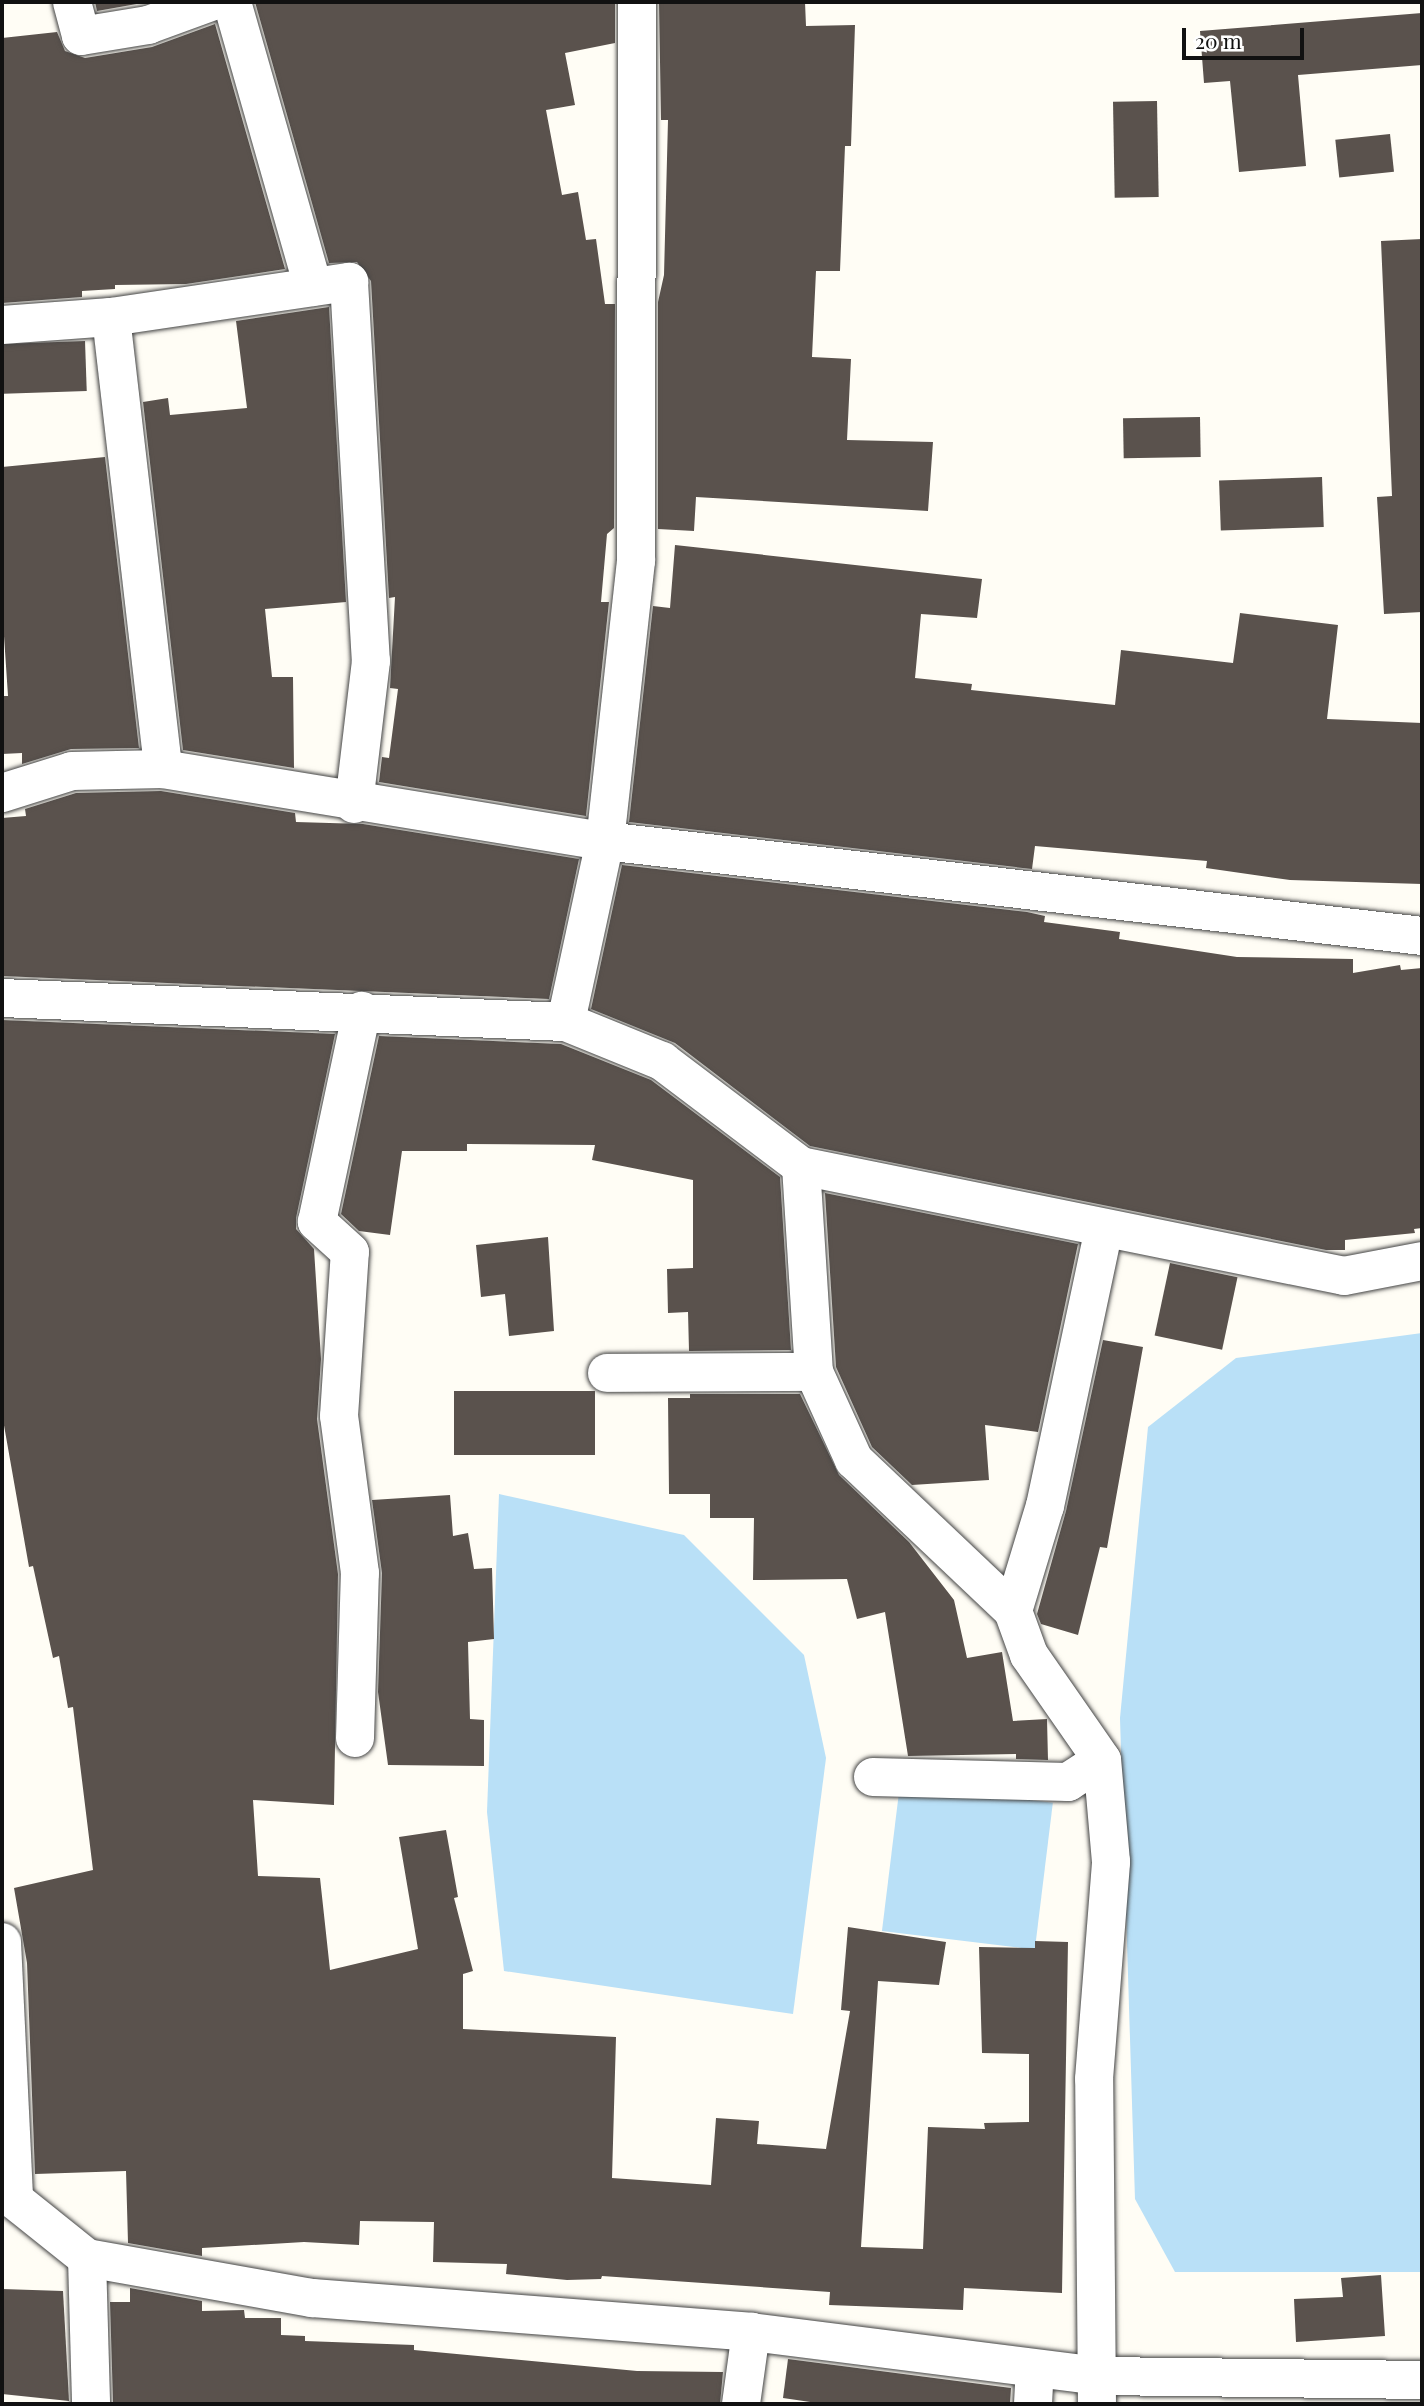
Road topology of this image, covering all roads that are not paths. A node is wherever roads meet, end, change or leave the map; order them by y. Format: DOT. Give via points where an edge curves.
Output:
graph roads {
  1 [pos="72,2"];
  2 [pos="211,2"];
  3 [pos="232,2"];
  4 [pos="637,2"];
  5 [pos="313,286"];
  6 [pos="111,317"];
  7 [pos="2,325"];
  8 [pos="163,769"];
  9 [pos="2,793"];
  10 [pos="354,804"];
  11 [pos="605,841"];
  12 [pos="1422,936"];
  13 [pos="2,998"];
  14 [pos="362,1011"];
  15 [pos="566,1021"];
  16 [pos="801,1166"];
  17 [pos="1104,1229"];
  18 [pos="1422,1261"];
  19 [pos="814,1372"];
  20 [pos="607,1373"];
  21 [pos="1013,1611"];
  22 [pos="355,1738"];
  23 [pos="1102,1760"];
  24 [pos="873,1777"];
  25 [pos="2,1942"];
  26 [pos="8,2195"];
  27 [pos="87,2258"];
  28 [pos="751,2332"];
  29 [pos="1422,2380"];
  30 [pos="1034,2388"];
  31 [pos="1098,2390"];
  32 [pos="91,2404"];
  33 [pos="741,2404"];
  1 -- 2 [label="street" via="81,36 148,25"];
  3 -- 5 [label="street"];
  4 -- 11 [label="street" via="636,561"];
  5 -- 6 [label="street"];
  5 -- 10 [label="street" via="349,282 371,662"];
  6 -- 7 [label="street"];
  6 -- 8 [label="street"];
  8 -- 9 [label="street" via="72,771"];
  8 -- 10 [label="street"];
  10 -- 11 [label="street"];
  11 -- 12 [label="street"];
  11 -- 15 [label="street"];
  13 -- 14 [label="street"];
  14 -- 15 [label="street"];
  14 -- 22 [label="street" via="317,1222 350,1252 339,1416 360,1573"];
  15 -- 16 [label="street" via="662,1061"];
  16 -- 17 [label="street"];
  16 -- 19 [label="street"];
  17 -- 18 [label="street" via="1344,1276"];
  17 -- 21 [label="street" via="1045,1506"];
  19 -- 20 [label="street"];
  19 -- 21 [label="street" via="855,1460"];
  21 -- 23 [label="street" via="1029,1656"];
  23 -- 24 [label="street" via="1068,1782"];
  23 -- 31 [label="street" via="1111,1862 1094,2078"];
  25 -- 26 [label="street"];
  26 -- 27 [label="street"];
  27 -- 28 [label="street" via="312,2298"];
  27 -- 32 [label="street"];
  28 -- 30 [label="street"];
  28 -- 33 [label="street"];
  29 -- 31 [label="street"];
  30 -- 31 [label="street"];
}
